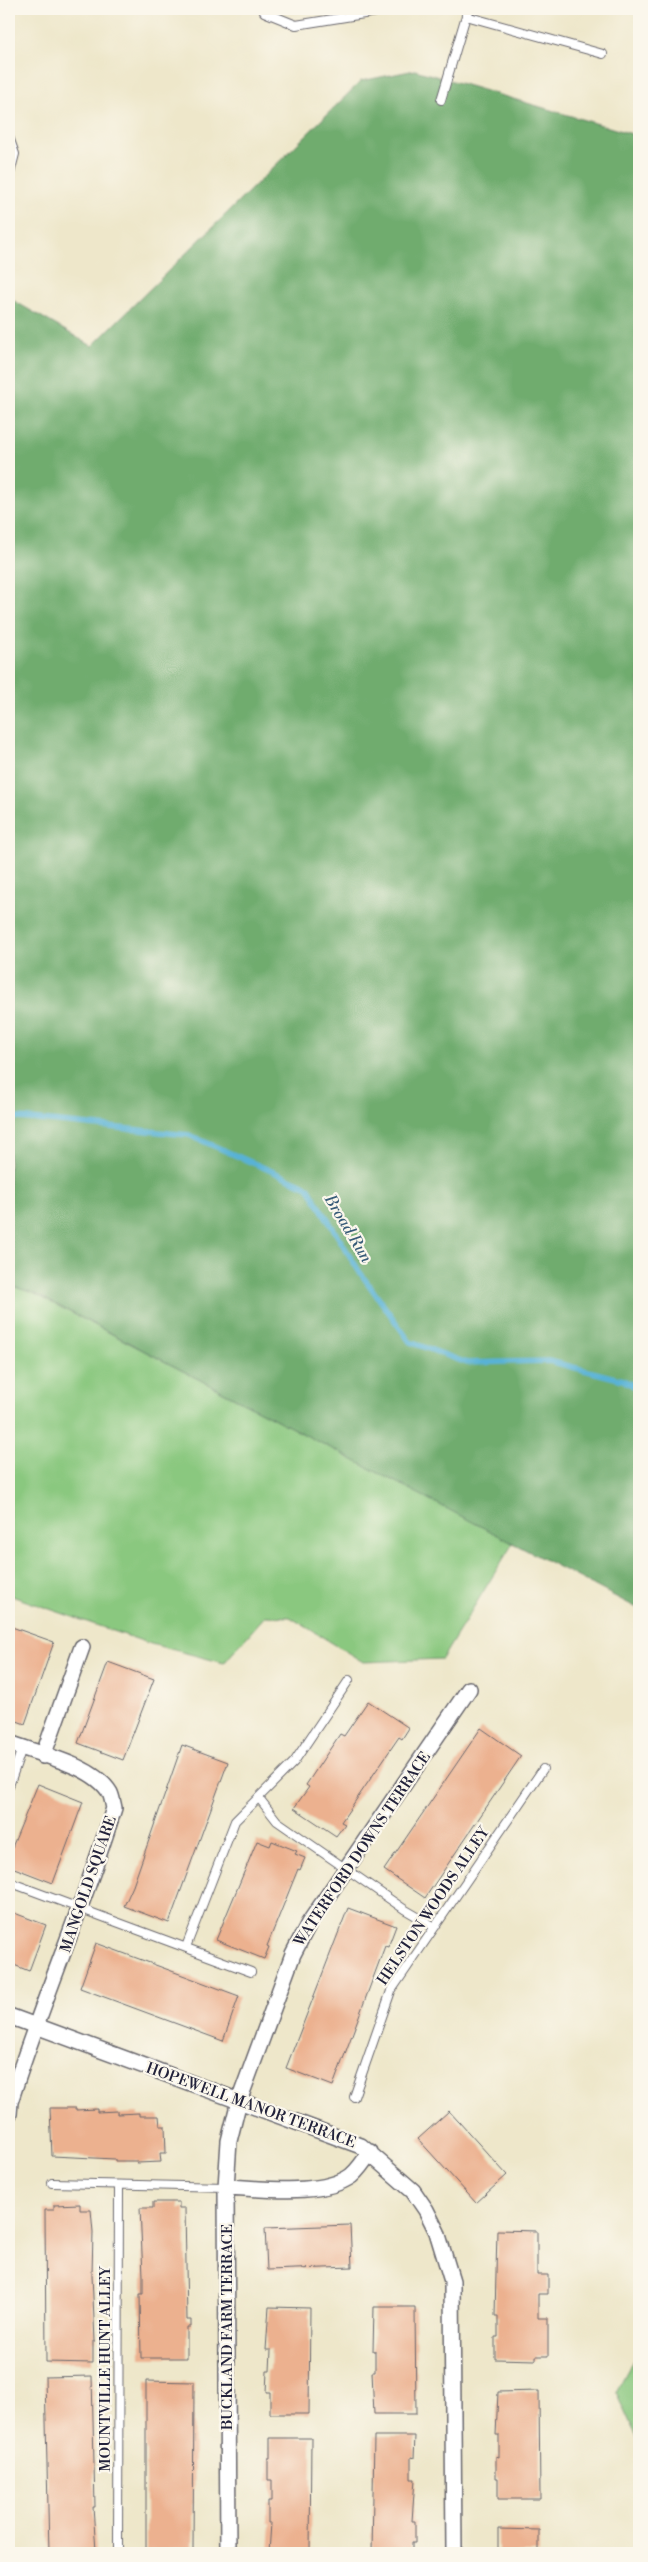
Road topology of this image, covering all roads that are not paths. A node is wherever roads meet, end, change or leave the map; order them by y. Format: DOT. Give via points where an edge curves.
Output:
graph roads {
  1 [pos="264,9"];
  2 [pos="395,9"];
  3 [pos="467,12"];
  4 [pos="602,54"];
  5 [pos="441,100"];
  6 [pos="9,137"];
  7 [pos="9,177"];
  8 [pos="82,1647"];
  9 [pos="349,1680"];
  10 [pos="469,1689"];
  11 [pos="15,1746"];
  12 [pos="43,1756"];
  13 [pos="543,1769"];
  14 [pos="9,1786"];
  15 [pos="259,1798"];
  16 [pos="347,1868"];
  17 [pos="9,1882"];
  18 [pos="82,1908"];
  19 [pos="435,1927"];
  20 [pos="186,1947"];
  21 [pos="251,1972"];
  22 [pos="9,2016"];
  23 [pos="34,2025"];
  24 [pos="354,2097"];
  25 [pos="239,2101"];
  26 [pos="9,2114"];
  27 [pos="370,2152"];
  28 [pos="52,2183"];
  29 [pos="119,2185"];
  30 [pos="226,2187"];
  31 [pos="118,2553"];
  32 [pos="228,2553"];
  33 [pos="454,2553"];
  1 -- 2 [label="lane" via="264,12 296,25"];
  3 -- 4 [label="lane"];
  3 -- 5 [label="lane"];
  6 -- 7 [label="lane" via="16,154"];
  8 -- 12 [label="street"];
  9 -- 15 [label="lane" via="294,1762"];
  10 -- 16 [label="street, WATERFORD DOWNS TERRACE"];
  11 -- 12 [label="street, MANGOLD SQUARE"];
  11 -- 14 [label="lane"];
  12 -- 18 [label="street, MANGOLD SQUARE" via="85,1771 100,1781 110,1794 114,1808"];
  13 -- 19 [label="lane, HELSTON WOODS ALLEY"];
  15 -- 16 [label="lane" via="277,1821"];
  15 -- 20 [label="lane" via="234,1821"];
  16 -- 19 [label="lane"];
  16 -- 25 [label="street, WATERFORD DOWNS TERRACE" via="309,1923 293,1954"];
  17 -- 18 [label="lane"];
  18 -- 20 [label="lane"];
  18 -- 23 [label="street, MANGOLD SQUARE"];
  19 -- 24 [label="lane, HELSTON WOODS ALLEY" via="390,1992"];
  20 -- 21 [label="lane"];
  22 -- 23 [label="street, HOPEWELL MANOR TERRACE"];
  23 -- 25 [label="street, HOPEWELL MANOR TERRACE"];
  23 -- 26 [label="street, MANGOLD SQUARE"];
  25 -- 27 [label="street, HOPEWELL MANOR TERRACE"];
  25 -- 30 [label="street, BUCKLAND FARM TERRACE" via="229,2142"];
  27 -- 30 [label="street" via="350,2176 325,2187"];
  27 -- 33 [label="street, HOPEWELL MANOR TERRACE" via="413,2191 426,2210 445,2254 452,2281"];
  28 -- 29 [label="lane"];
  29 -- 30 [label="lane"];
  29 -- 31 [label="lane, MOUNTVILLE HUNT ALLEY"];
  30 -- 32 [label="street, BUCKLAND FARM TERRACE"];
}
